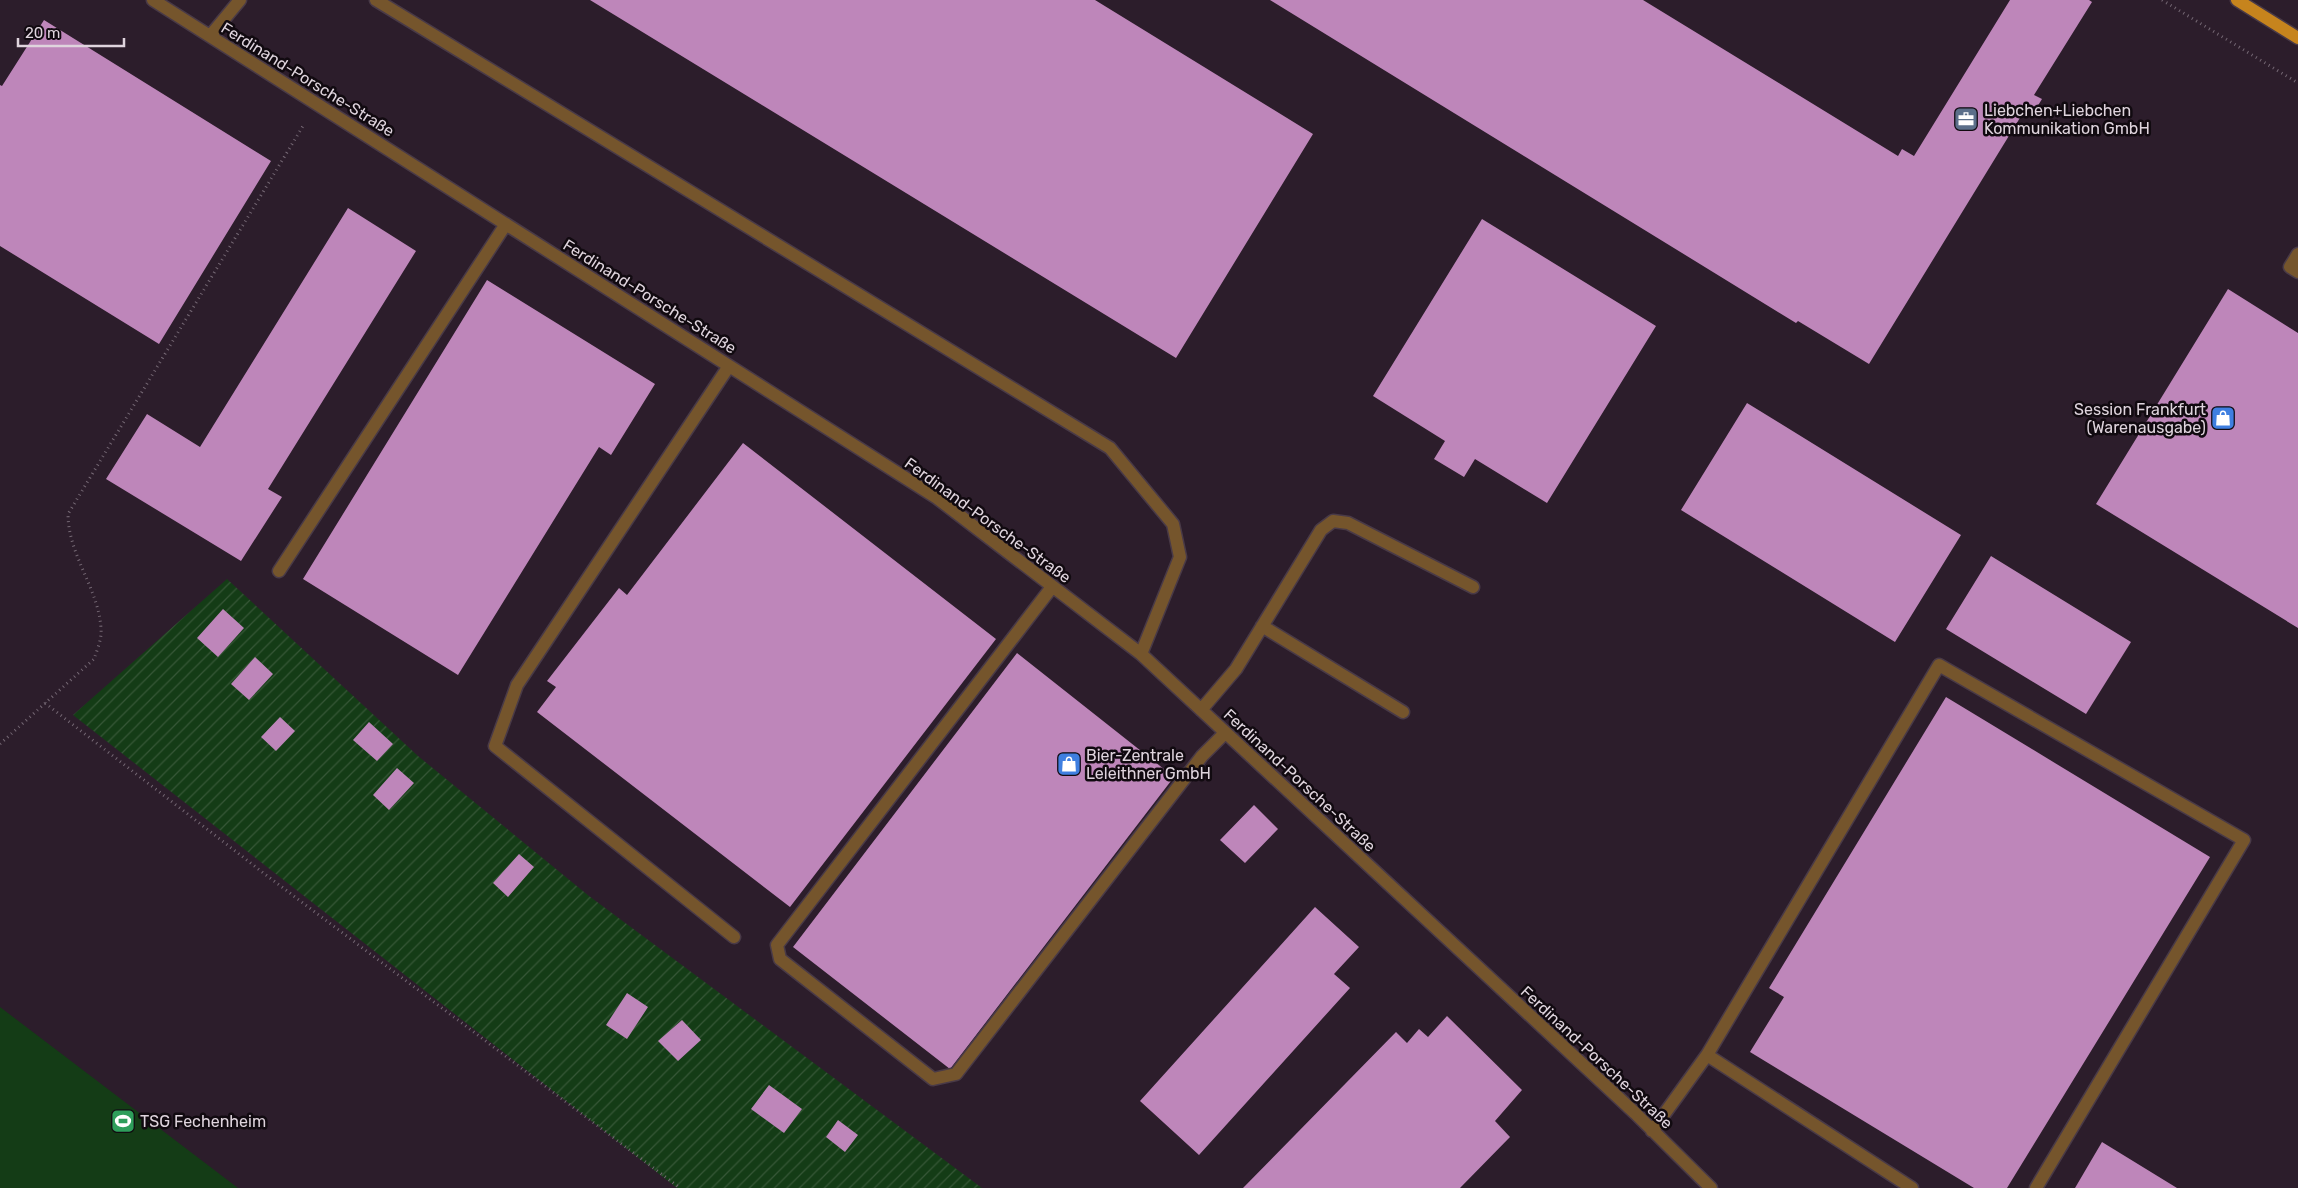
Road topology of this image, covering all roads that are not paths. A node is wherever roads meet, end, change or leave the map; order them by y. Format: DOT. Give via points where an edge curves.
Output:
graph roads {
  1 [pos="153,0"];
  2 [pos="240,0"];
  3 [pos="376,0"];
  4 [pos="2236,0"];
  5 [pos="210,36"];
  6 [pos="2298,38"];
  7 [pos="506,224"];
  8 [pos="2298,254"];
  9 [pos="2298,272"];
  10 [pos="729,366"];
  11 [pos="279,571"];
  12 [pos="1052,587"];
  13 [pos="1473,587"];
  14 [pos="1262,626"];
  15 [pos="1140,654"];
  16 [pos="1201,710"];
  17 [pos="1403,712"];
  18 [pos="1225,733"];
  19 [pos="734,938"];
  20 [pos="1708,1055"];
  21 [pos="1652,1131"];
  22 [pos="1711,1188"];
  23 [pos="1912,1188"];
  24 [pos="2036,1188"];
  1 -- 5 [label="street, Ferdinand-Porsche-Straße"];
  2 -- 5 [label="street"];
  3 -- 15 [label="street" via="1110,448 1173,524 1180,557"];
  4 -- 6 [label="main road"];
  5 -- 7 [label="street, Ferdinand-Porsche-Straße"];
  7 -- 10 [label="street, Ferdinand-Porsche-Straße"];
  7 -- 11 [label="street"];
  8 -- 9 [label="street" via="2290,267"];
  10 -- 12 [label="street, Ferdinand-Porsche-Straße" via="936,498"];
  10 -- 19 [label="street" via="518,685 495,746"];
  12 -- 15 [label="street, Ferdinand-Porsche-Straße"];
  12 -- 18 [label="street" via="777,944 780,959 933,1079 956,1074 1202,756"];
  13 -- 14 [label="street" via="1348,523 1333,521 1321,530"];
  14 -- 16 [label="street" via="1236,669"];
  14 -- 17 [label="street"];
  15 -- 16 [label="street, Ferdinand-Porsche-Straße"];
  16 -- 18 [label="street, Ferdinand-Porsche-Straße"];
  18 -- 21 [label="street, Ferdinand-Porsche-Straße"];
  20 -- 21 [label="street"];
  20 -- 23 [label="street"];
  20 -- 24 [label="street" via="1939,665 2244,840"];
  21 -- 22 [label="street, Ferdinand-Porsche-Straße"];
}
